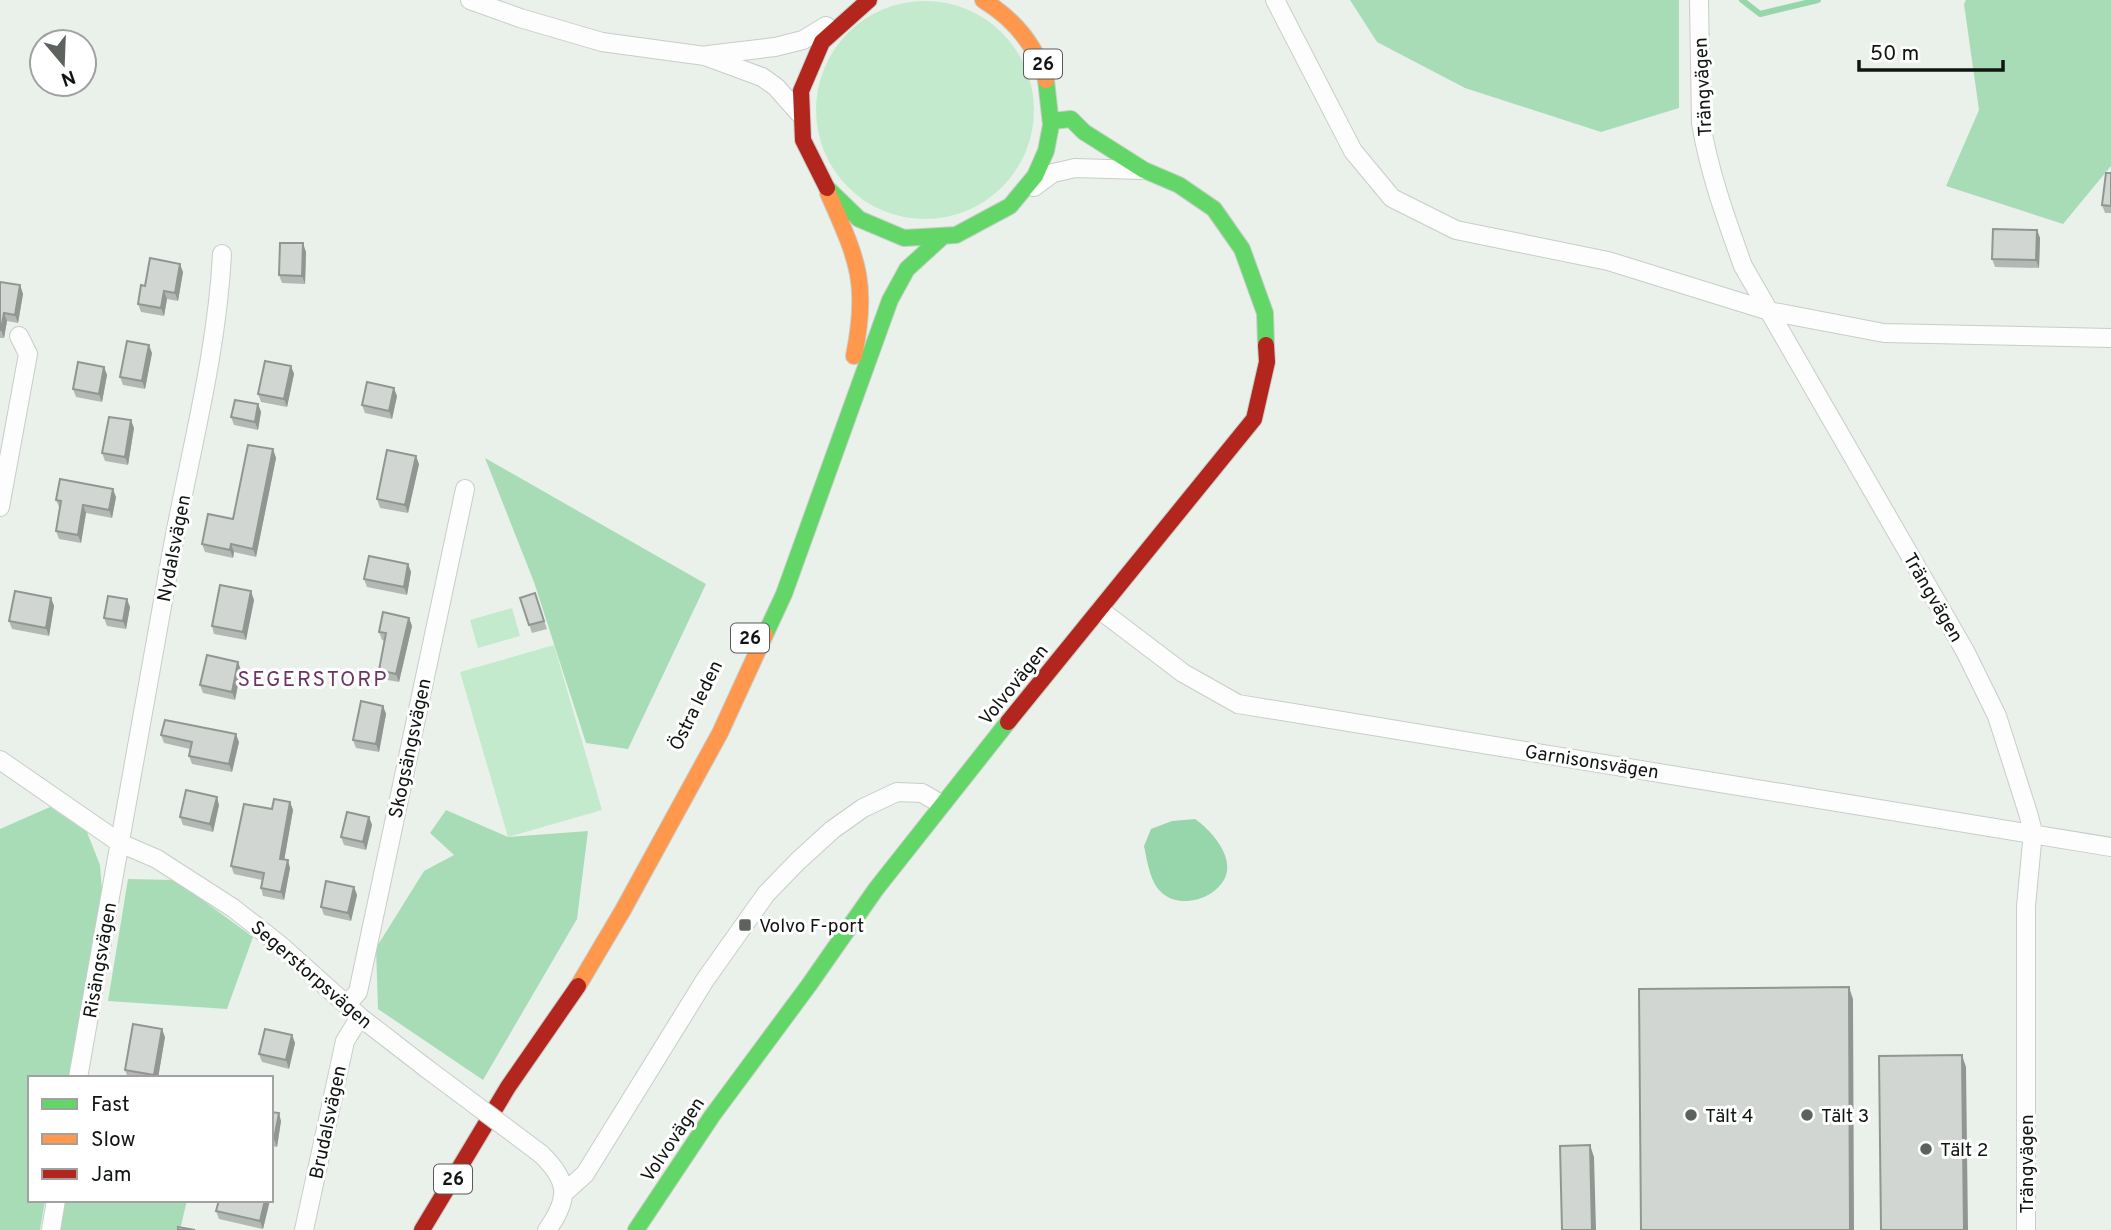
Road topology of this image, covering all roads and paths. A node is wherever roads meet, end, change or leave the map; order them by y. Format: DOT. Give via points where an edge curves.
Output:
graph roads {
  1 [pos="470,0"];
  2 [pos="869,0"];
  3 [pos="983,0"];
  4 [pos="997,0"];
  5 [pos="1275,0"];
  6 [pos="1699,0"];
  7 [pos="848,12"];
  8 [pos="1009,18"];
  9 [pos="705,55"];
  10 [pos="799,113"];
  11 [pos="1052,121"];
  12 [pos="1144,170"];
  13 [pos="828,193"];
  14 [pos="1017,199"];
  15 [pos="941,238"];
  16 [pos="222,254"];
  17 [pos="1769,311"];
  18 [pos="19,336"];
  19 [pos="2111,338"];
  20 [pos="465,489"];
  21 [pos="0,507"];
  22 [pos="1100,610"];
  23 [pos="0,760"];
  24 [pos="941,804"];
  25 [pos="2033,832"];
  26 [pos="120,843"];
  27 [pos="2111,847"];
  28 [pos="354,1011"];
  29 [pos="531,1054"];
  30 [pos="78,1076"];
  31 [pos="565,1192"];
  32 [pos="56,1202"];
  33 [pos="51,1230"];
  34 [pos="304,1230"];
  35 [pos="422,1230"];
  36 [pos="547,1230"];
  37 [pos="635,1230"];
  38 [pos="2026,1230"];
  1 -- 9 [label="street" via="602,42"];
  2 -- 7 [label="main road, 26"];
  3 -- 8 [label="main road, 26"];
  4 -- 8 [label="main road, 26"];
  5 -- 17 [label="street" via="1353,151 1392,198 1456,230 1608,261"];
  6 -- 17 [label="street, Trängvägen" via="1704,142 1743,265"];
  7 -- 9 [label="street" via="803,40"];
  7 -- 10 [label="main road, 26" via="827,32 812,57 802,84"];
  8 -- 11 [label="main road, 26" via="1042,64"];
  9 -- 10 [label="street" via="762,77"];
  10 -- 13 [label="main road, 26" via="802,142"];
  11 -- 12 [label="main road, Volvovägen" via="1071,119"];
  11 -- 14 [label="main road, 26" via="1046,150"];
  12 -- 14 [label="street" via="1075,168 1053,173"];
  12 -- 22 [label="main road, Volvovägen" via="1179,185 1214,209 1242,250 1265,313 1267,362 1254,419"];
  13 -- 15 [label="main road, 26" via="851,215 878,230 909,238"];
  13 -- 29 [label="main road, Östra leden / 26" via="860,280 858,334 833,429 748,645 704,738 556,1000"];
  14 -- 15 [label="main road, 26" via="969,231"];
  15 -- 29 [label="main road, Östra leden / 26" via="907,269 890,300 784,594 720,733 623,910"];
  16 -- 26 [label="street, Nydalsvägen" via="220,297"];
  17 -- 19 [label="street" via="1884,333"];
  17 -- 25 [label="street, Trängvägen" via="1965,651 1997,716"];
  18 -- 21 [label="street" via="28,354"];
  20 -- 28 [label="street, Skogsängsvägen"];
  22 -- 24 [label="main road, Volvovägen"];
  22 -- 25 [label="street, Garnisonsvägen" via="1183,673 1238,704"];
  23 -- 26 [label="street, Segerstorpsvägen"];
  24 -- 31 [label="street" via="922,793 897,792 863,808 832,830 766,894 705,980 585,1174"];
  24 -- 37 [label="main road, Volvovägen" via="712,1116"];
  25 -- 27 [label="street, Garnisonsvägen"];
  25 -- 38 [label="street, Trängvägen" via="2026,906"];
  26 -- 28 [label="street, Segerstorpsvägen" via="157,859 233,908"];
  26 -- 30 [label="street, Risängsvägen"];
  28 -- 31 [label="street, Segerstorpsvägen, bridge" via="541,1154 556,1169"];
  28 -- 34 [label="street, Brudalsvägen"];
  29 -- 35 [label="main road, Östra leden / 26"];
  31 -- 36 [label="street"];
  32 -- 33 [label="street"];
}
